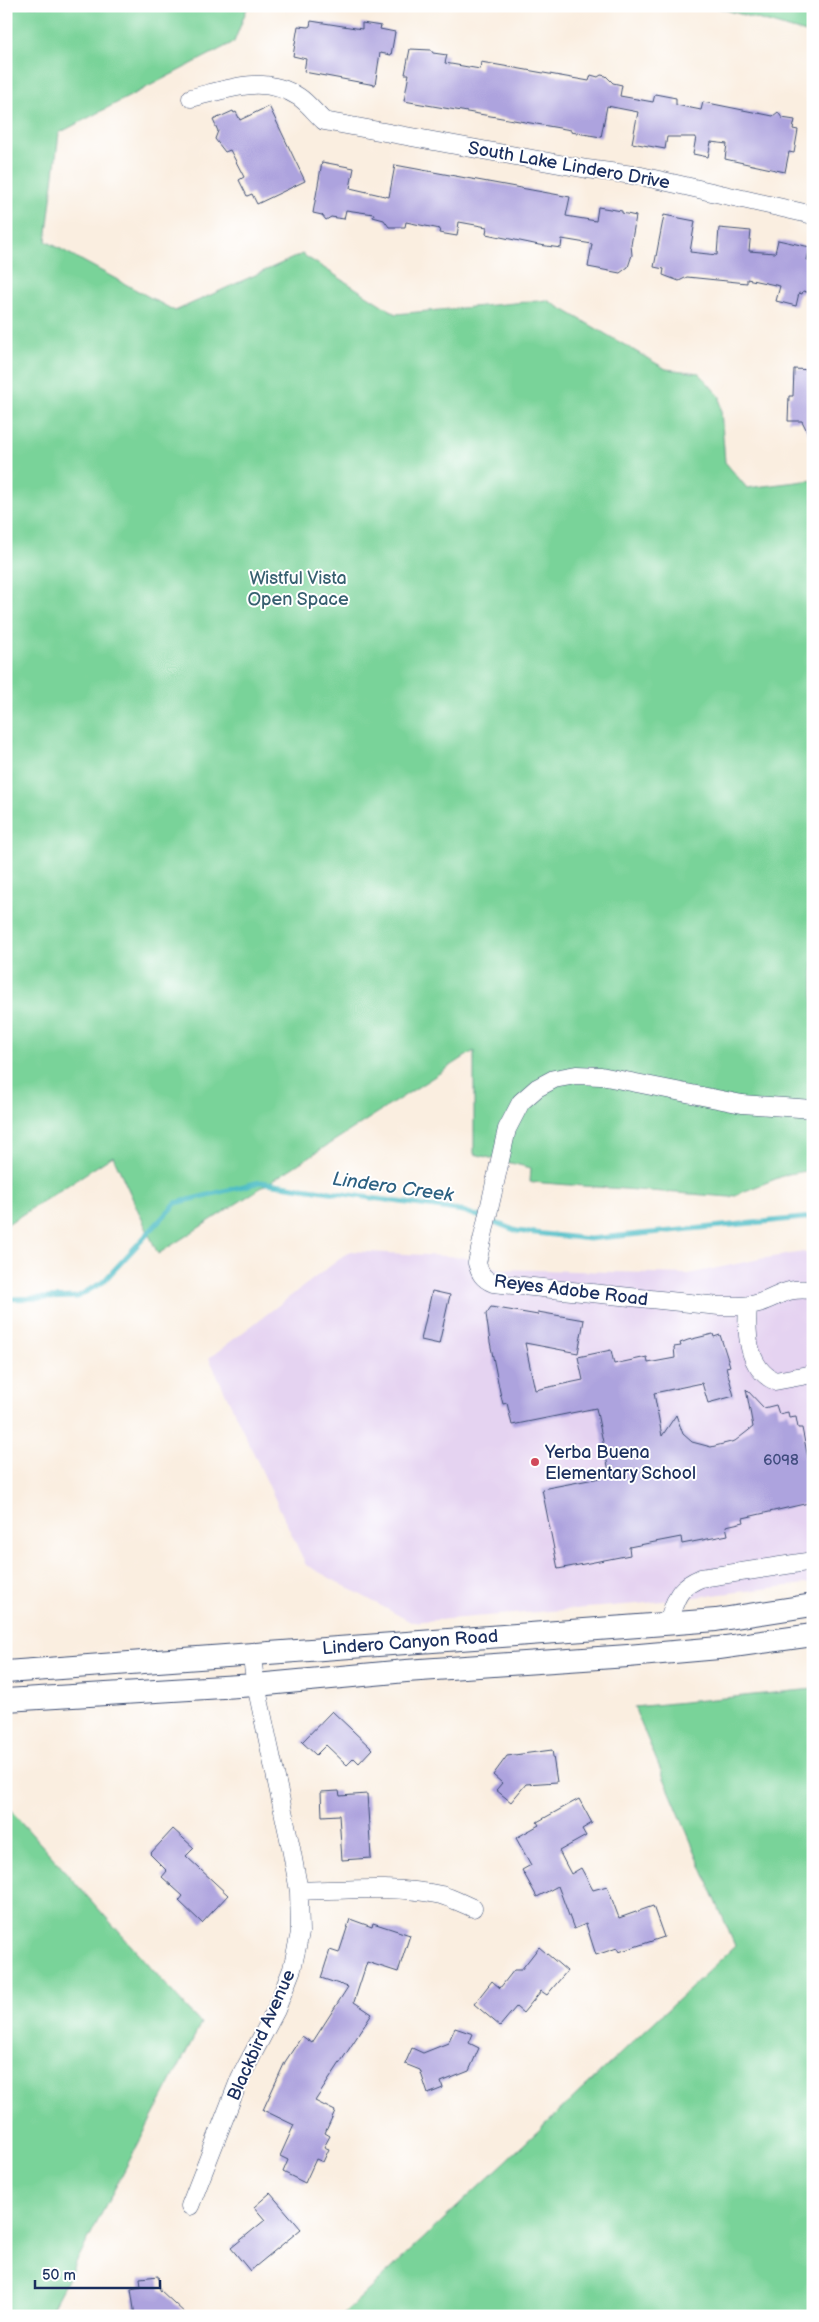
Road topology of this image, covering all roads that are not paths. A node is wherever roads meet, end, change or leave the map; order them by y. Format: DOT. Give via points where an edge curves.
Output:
graph roads {
  1 [pos="191,98"];
  2 [pos="813,215"];
  3 [pos="813,1109"];
  4 [pos="813,1290"];
  5 [pos="748,1306"];
  6 [pos="813,1374"];
  7 [pos="813,1561"];
  8 [pos="813,1606"];
  9 [pos="667,1624"];
  10 [pos="813,1635"];
  11 [pos="251,1653"];
  12 [pos="6,1672"];
  13 [pos="256,1684"];
  14 [pos="6,1700"];
  15 [pos="299,1891"];
  16 [pos="473,1908"];
  17 [pos="190,2206"];
  1 -- 2 [label="street, South Lake Lindero Drive" via="265,83 299,97 324,121 641,176"];
  3 -- 5 [label="street, Reyes Adobe Road" via="742,1104 601,1076 576,1075 554,1079 537,1088 521,1102 507,1129 479,1253 480,1274 486,1280 719,1306"];
  4 -- 5 [label="street, Reyes Adobe Road" via="791,1289"];
  5 -- 6 [label="street" via="746,1330 758,1370 775,1381"];
  7 -- 9 [label="street" via="693,1581 680,1591"];
  8 -- 9 [label="main road, Lindero Canyon Road"];
  9 -- 11 [label="main road, Lindero Canyon Road"];
  10 -- 13 [label="main road, Lindero Canyon Road" via="719,1648"];
  11 -- 12 [label="main road, Lindero Canyon Road"];
  11 -- 13 [label="street, Blackbird Avenue"];
  13 -- 14 [label="main road, Lindero Canyon Road"];
  13 -- 15 [label="street, Blackbird Avenue"];
  15 -- 16 [label="street" via="414,1892 442,1896"];
  15 -- 17 [label="street, Blackbird Avenue" via="300,1933 292,1969 276,2010 240,2078"];
}
